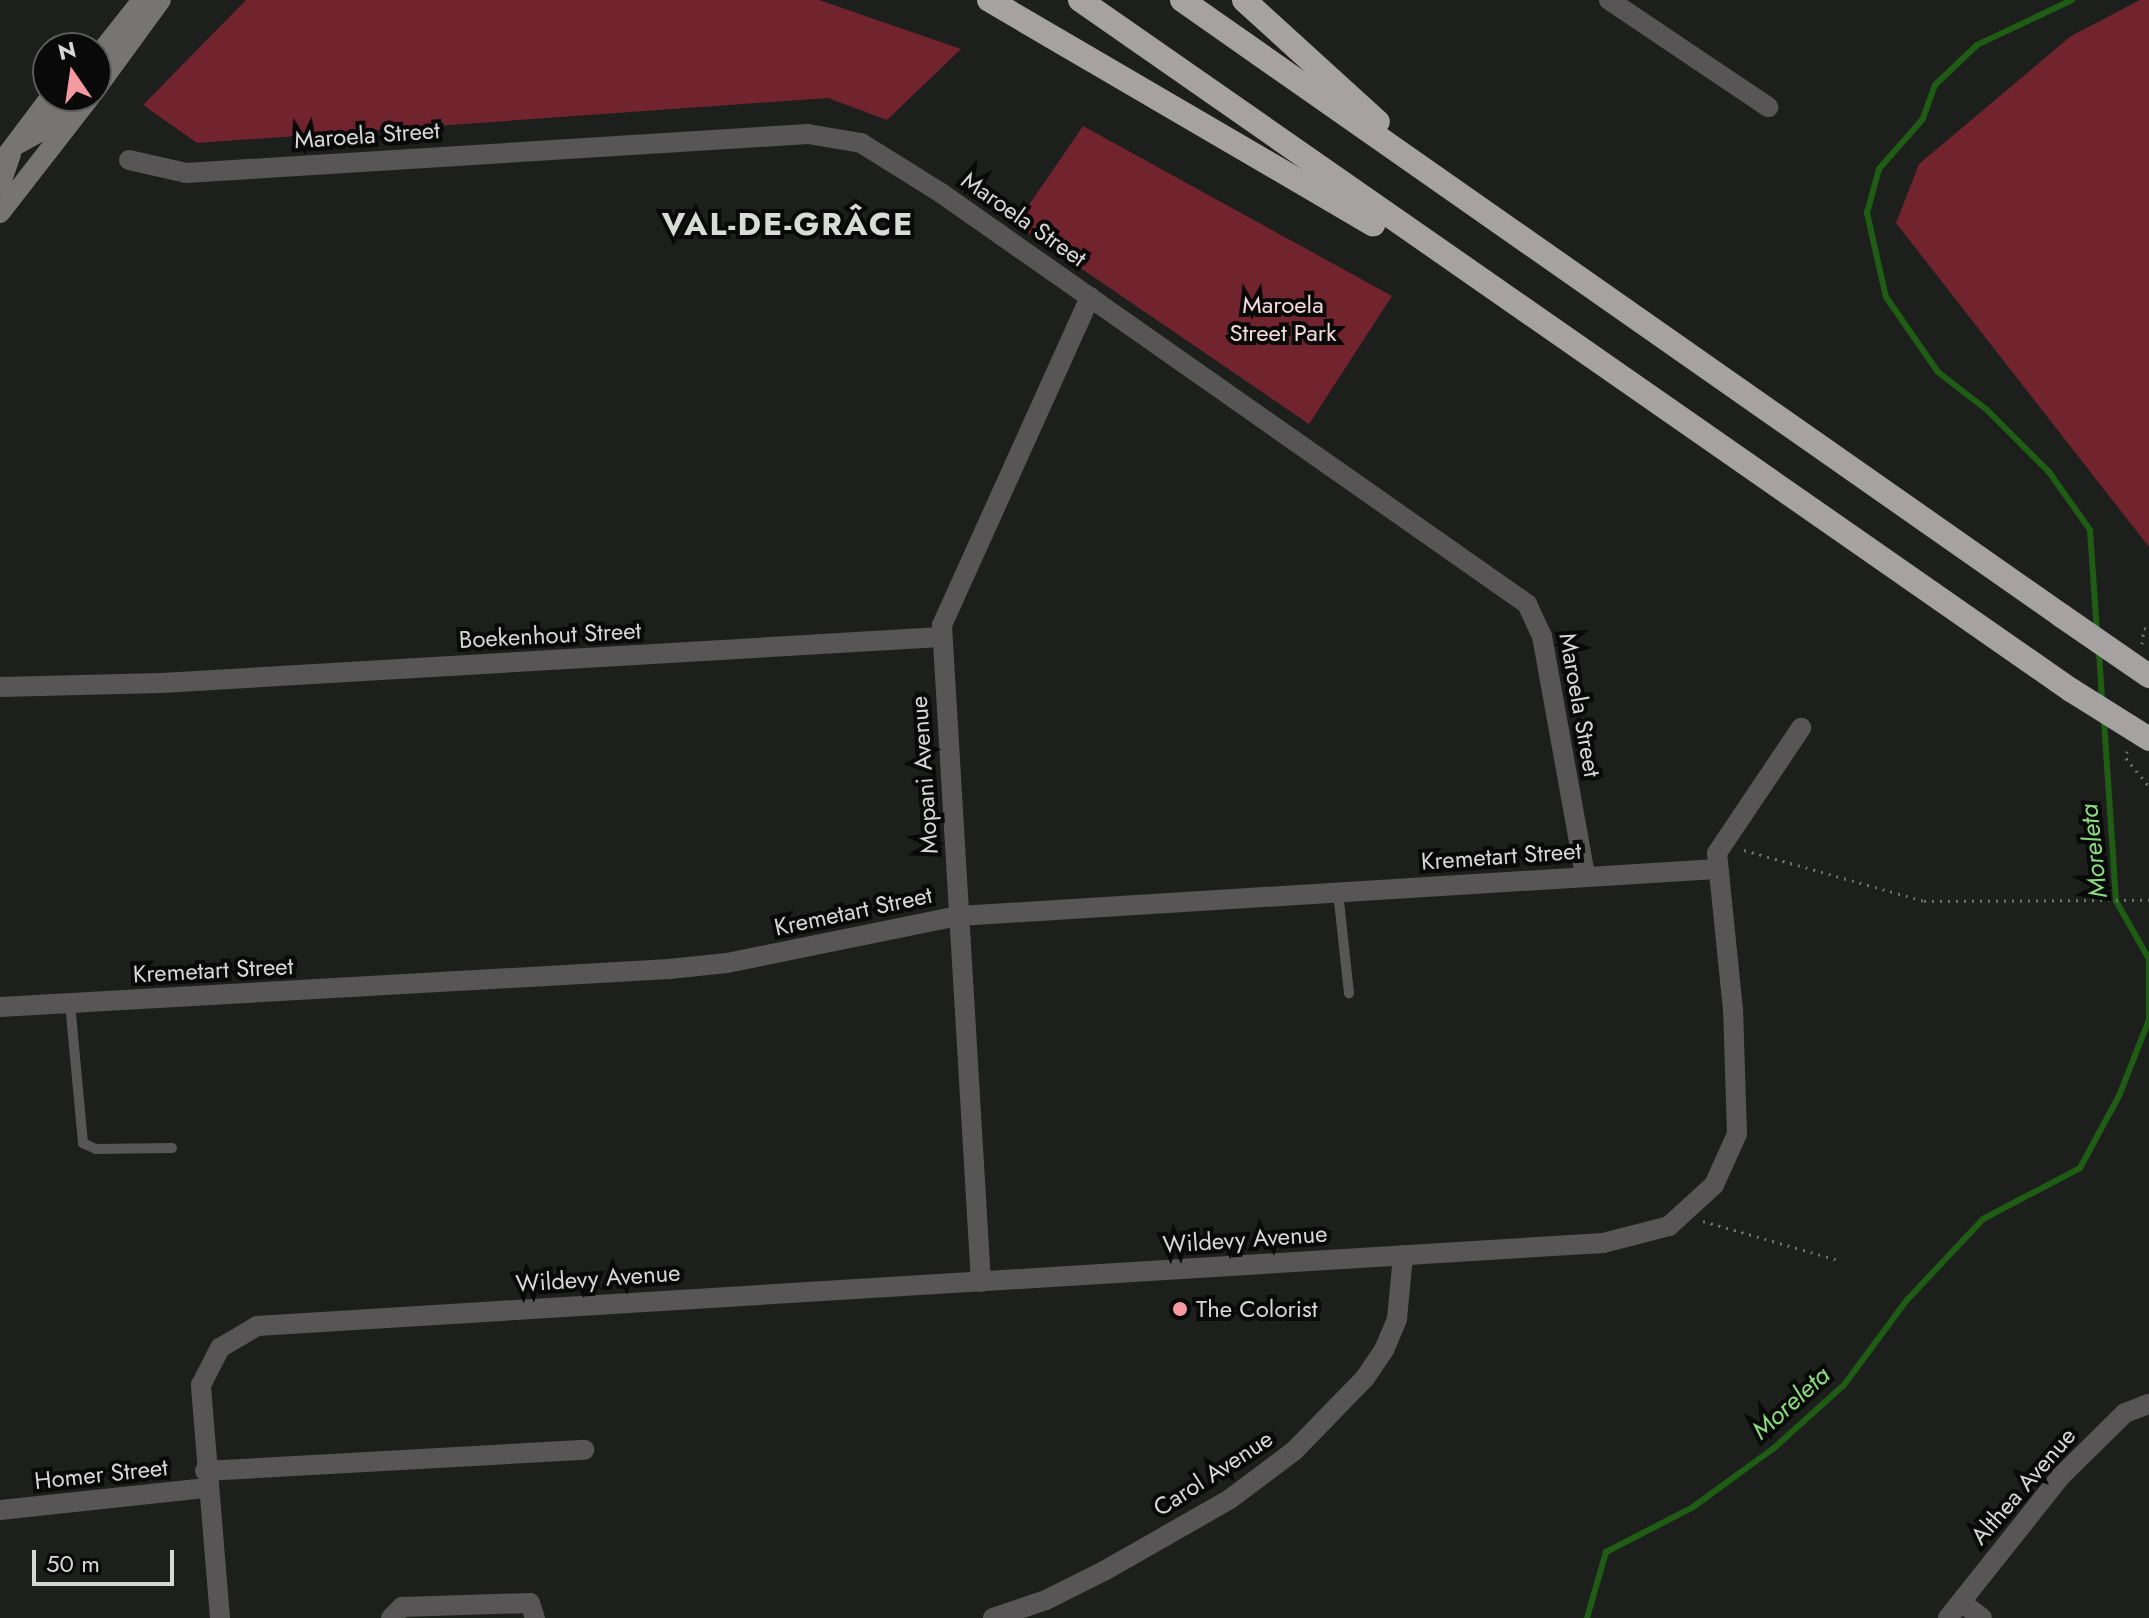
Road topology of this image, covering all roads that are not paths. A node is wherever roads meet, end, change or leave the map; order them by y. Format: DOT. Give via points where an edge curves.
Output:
graph roads {
  1 [pos="125,0"];
  2 [pos="142,0"];
  3 [pos="161,0"];
  4 [pos="989,0"];
  5 [pos="1080,0"];
  6 [pos="1182,0"];
  7 [pos="1244,0"];
  8 [pos="1609,0"];
  9 [pos="100,32"];
  10 [pos="112,38"];
  11 [pos="112,67"];
  12 [pos="1768,107"];
  13 [pos="36,112"];
  14 [pos="57,112"];
  15 [pos="79,112"];
  16 [pos="6,143"];
  17 [pos="129,160"];
  18 [pos="0,164"];
  19 [pos="1447,185"];
  20 [pos="0,186"];
  21 [pos="0,213"];
  22 [pos="1490,290"];
  23 [pos="1090,297"];
  24 [pos="941,637"];
  25 [pos="2149,676"];
  26 [pos="162,683"];
  27 [pos="0,687"];
  28 [pos="0,700"];
  29 [pos="1801,728"];
  30 [pos="2149,739"];
  31 [pos="1717,869"];
  32 [pos="1585,876"];
  33 [pos="1338,892"];
  34 [pos="959,916"];
  35 [pos="1349,993"];
  36 [pos="70,1003"];
  37 [pos="0,1007"];
  38 [pos="172,1148"];
  39 [pos="1403,1255"];
  40 [pos="981,1282"];
  41 [pos="2149,1404"];
  42 [pos="584,1450"];
  43 [pos="206,1480"];
  44 [pos="0,1510"];
  45 [pos="1955,1610"];
  46 [pos="220,1618"];
  47 [pos="391,1618"];
  48 [pos="535,1618"];
  49 [pos="993,1618"];
  50 [pos="1982,1618"];
  1 -- 9 [label="main road"];
  2 -- 10 [label="main road"];
  3 -- 11 [label="main road"];
  4 -- 22 [label="highway"];
  5 -- 22 [label="highway"];
  6 -- 19 [label="highway"];
  7 -- 19 [label="highway"];
  8 -- 12 [label="street"];
  13 -- 16 [label="main road"];
  14 -- 16 [label="main road" via="45,129"];
  15 -- 21 [label="main road"];
  16 -- 18 [label="main road"];
  16 -- 20 [label="main road"];
  17 -- 23 [label="street, Maroela Street" via="186,173 833,135 895,161"];
  19 -- 25 [label="highway, bridge"];
  22 -- 30 [label="highway, bridge"];
  23 -- 24 [label="street, Mopani Avenue" via="951,597"];
  23 -- 32 [label="street, Maroela Street" via="1530,608 1545,653"];
  24 -- 26 [label="street, Boekenhout Street"];
  24 -- 34 [label="street, Mopani Avenue"];
  26 -- 27 [label="street, Boekenhout Street"];
  26 -- 28 [label="street, Boekenhout Street"];
  29 -- 31 [label="street, Wildevy Avenue" via="1720,845"];
  31 -- 32 [label="street, Kremetart Street"];
  31 -- 39 [label="street, Wildevy Avenue" via="1739,1112 1723,1170 1692,1209 1659,1231 1624,1240"];
  32 -- 33 [label="street, Kremetart Street"];
  33 -- 34 [label="street, Kremetart Street"];
  33 -- 35 [label="lane"];
  34 -- 36 [label="street, Kremetart Street" via="699,966"];
  34 -- 40 [label="street, Mopani Avenue"];
  36 -- 37 [label="street, Kremetart Street"];
  36 -- 38 [label="lane" via="83,1143 96,1149"];
  39 -- 40 [label="street, Wildevy Avenue"];
  39 -- 49 [label="street, Carol Avenue" via="1397,1319 1384,1350 1365,1378 1294,1451 1230,1499 1104,1571 1046,1600"];
  40 -- 43 [label="street, Wildevy Avenue" via="272,1324 232,1337 205,1370 200,1396"];
  41 -- 45 [label="street, Althea Avenue" via="2125,1413 2060,1477"];
  42 -- 43 [label="street, Homer Street"];
  43 -- 44 [label="street, Homer Street"];
  43 -- 46 [label="street, Wildevy Avenue"];
  45 -- 50 [label="street"];
  47 -- 48 [label="street" via="402,1607 530,1603"];
}
